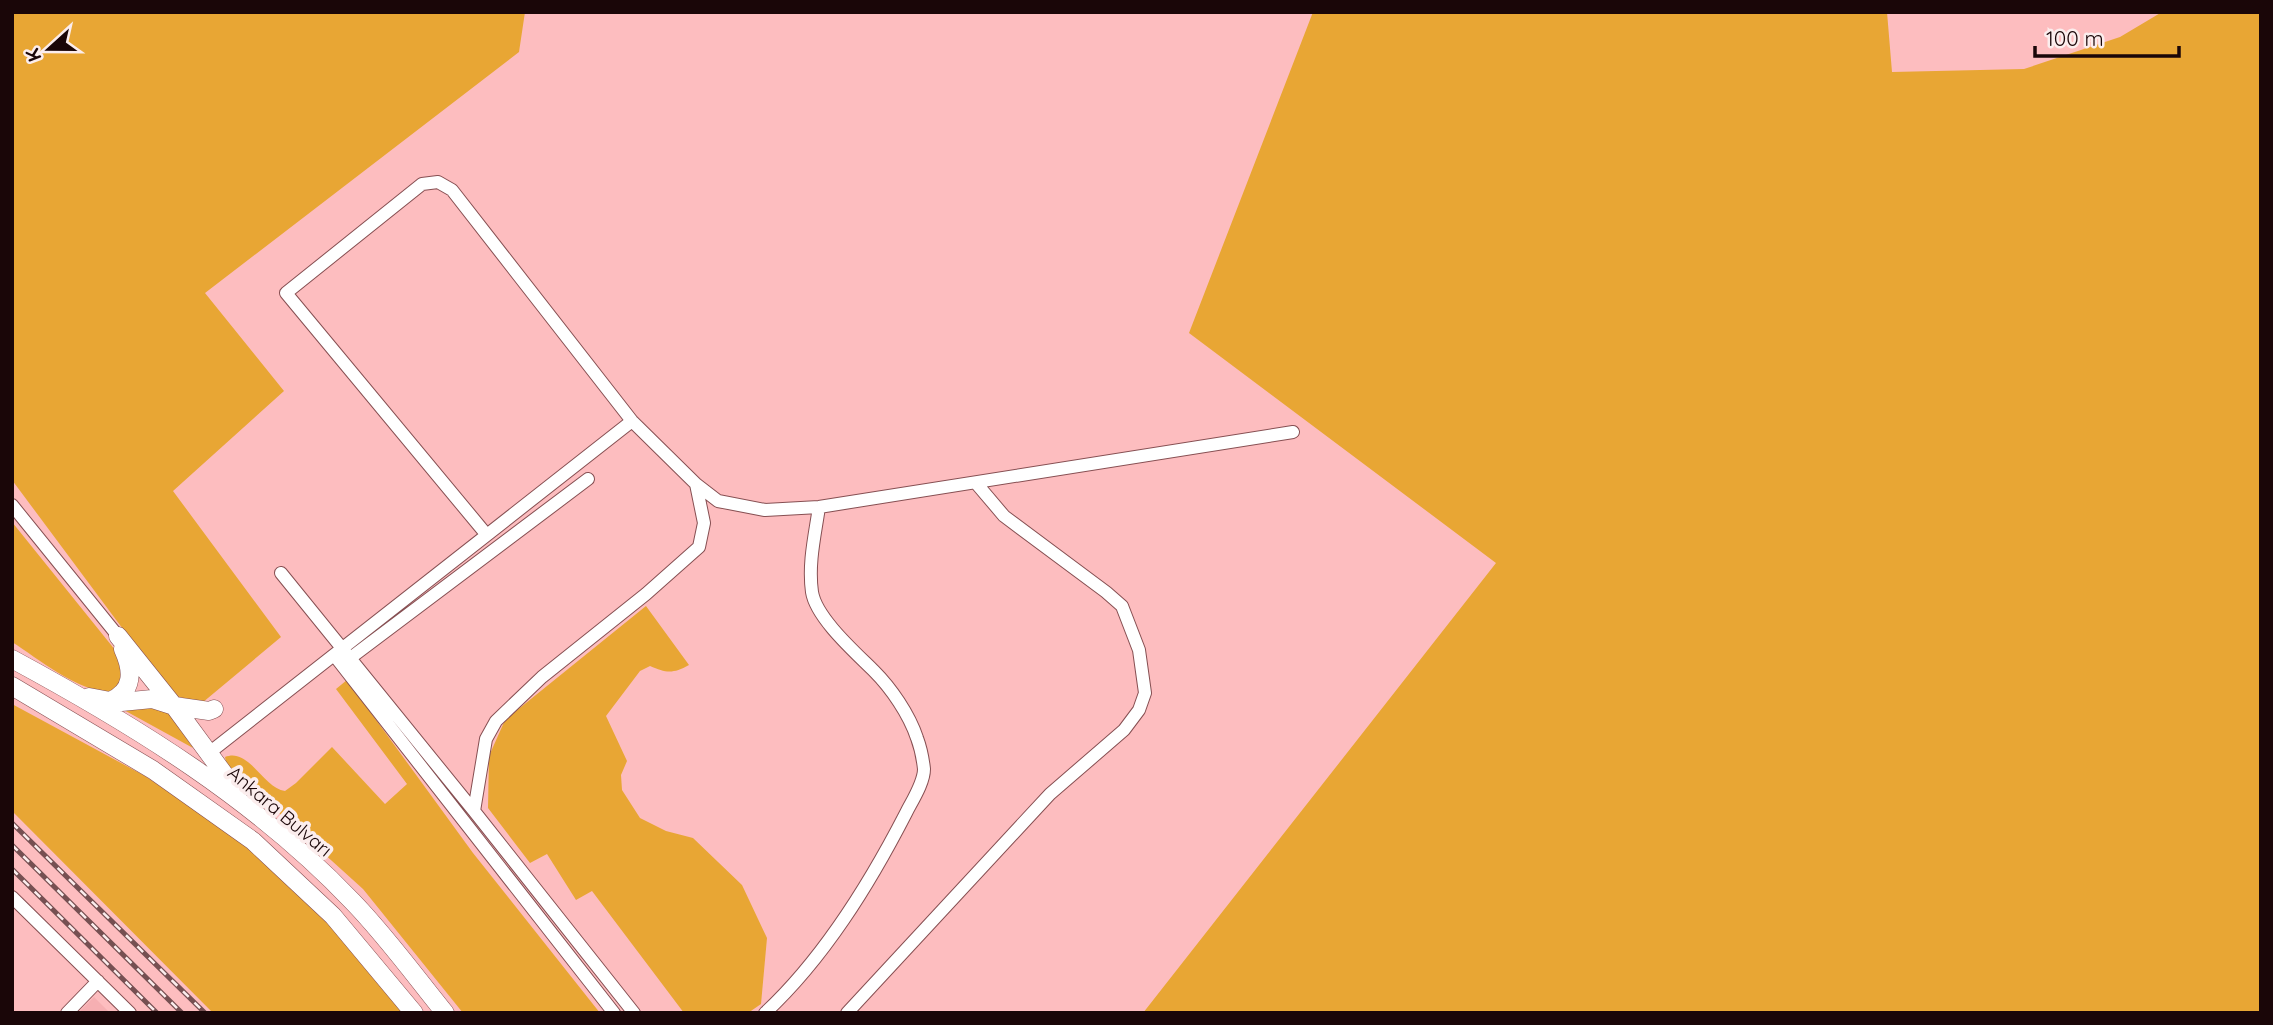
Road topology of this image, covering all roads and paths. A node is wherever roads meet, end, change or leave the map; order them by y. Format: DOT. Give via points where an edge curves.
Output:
graph roads {
  1 [pos="632,421"];
  2 [pos="1293,432"];
  3 [pos="588,479"];
  4 [pos="975,482"];
  5 [pos="695,484"];
  6 [pos="12,505"];
  7 [pos="819,507"];
  8 [pos="486,534"];
  9 [pos="281,573"];
  10 [pos="118,636"];
  11 [pos="12,651"];
  12 [pos="342,656"];
  13 [pos="12,659"];
  14 [pos="53,681"];
  15 [pos="12,686"];
  16 [pos="12,693"];
  17 [pos="96,700"];
  18 [pos="174,706"];
  19 [pos="214,709"];
  20 [pos="57,712"];
  21 [pos="209,753"];
  22 [pos="246,804"];
  23 [pos="474,810"];
  24 [pos="12,897"];
  25 [pos="98,981"];
  26 [pos="67,1013"];
  27 [pos="130,1013"];
  28 [pos="414,1013"];
  29 [pos="445,1013"];
  30 [pos="614,1013"];
  31 [pos="634,1013"];
  32 [pos="765,1013"];
  33 [pos="847,1013"];
  1 -- 5 [label="street"];
  1 -- 8 [label="street"];
  1 -- 8 [label="street" via="452,190 438,182 422,184 286,293"];
  2 -- 4 [label="street"];
  3 -- 12 [label="street"];
  4 -- 7 [label="street"];
  4 -- 33 [label="street" via="1004,516 1122,606 1139,650 1145,693 1124,730 1050,794"];
  5 -- 7 [label="street" via="718,501 765,510"];
  5 -- 23 [label="street" via="704,523 699,547 496,721 486,739"];
  6 -- 10 [label="street"];
  7 -- 32 [label="street" via="811,557 813,594 843,641 876,673 904,710 918,738 924,771 898,830 841,924"];
  8 -- 12 [label="street"];
  9 -- 12 [label="street"];
  10 -- 17 [label="main road" via="131,679 118,697"];
  10 -- 18 [label="main road"];
  11 -- 14 [label="main road, Ankara Bulvarı"];
  12 -- 21 [label="street"];
  12 -- 23 [label="street"];
  12 -- 30 [label="street"];
  13 -- 14 [label="main road, Ankara Bulvarı"];
  14 -- 17 [label="main road"];
  14 -- 22 [label="main road, Ankara Bulvarı" via="152,739"];
  15 -- 20 [label="main road"];
  16 -- 20 [label="main road"];
  17 -- 18 [label="main road" via="152,699"];
  18 -- 19 [label="main road"];
  18 -- 21 [label="main road"];
  20 -- 28 [label="main road" via="153,770 253,841 333,916"];
  21 -- 22 [label="main road"];
  22 -- 29 [label="main road, Ankara Bulvarı" via="354,902"];
  23 -- 31 [label="street"];
  24 -- 25 [label="street"];
  25 -- 26 [label="street"];
  25 -- 27 [label="street"];
}
